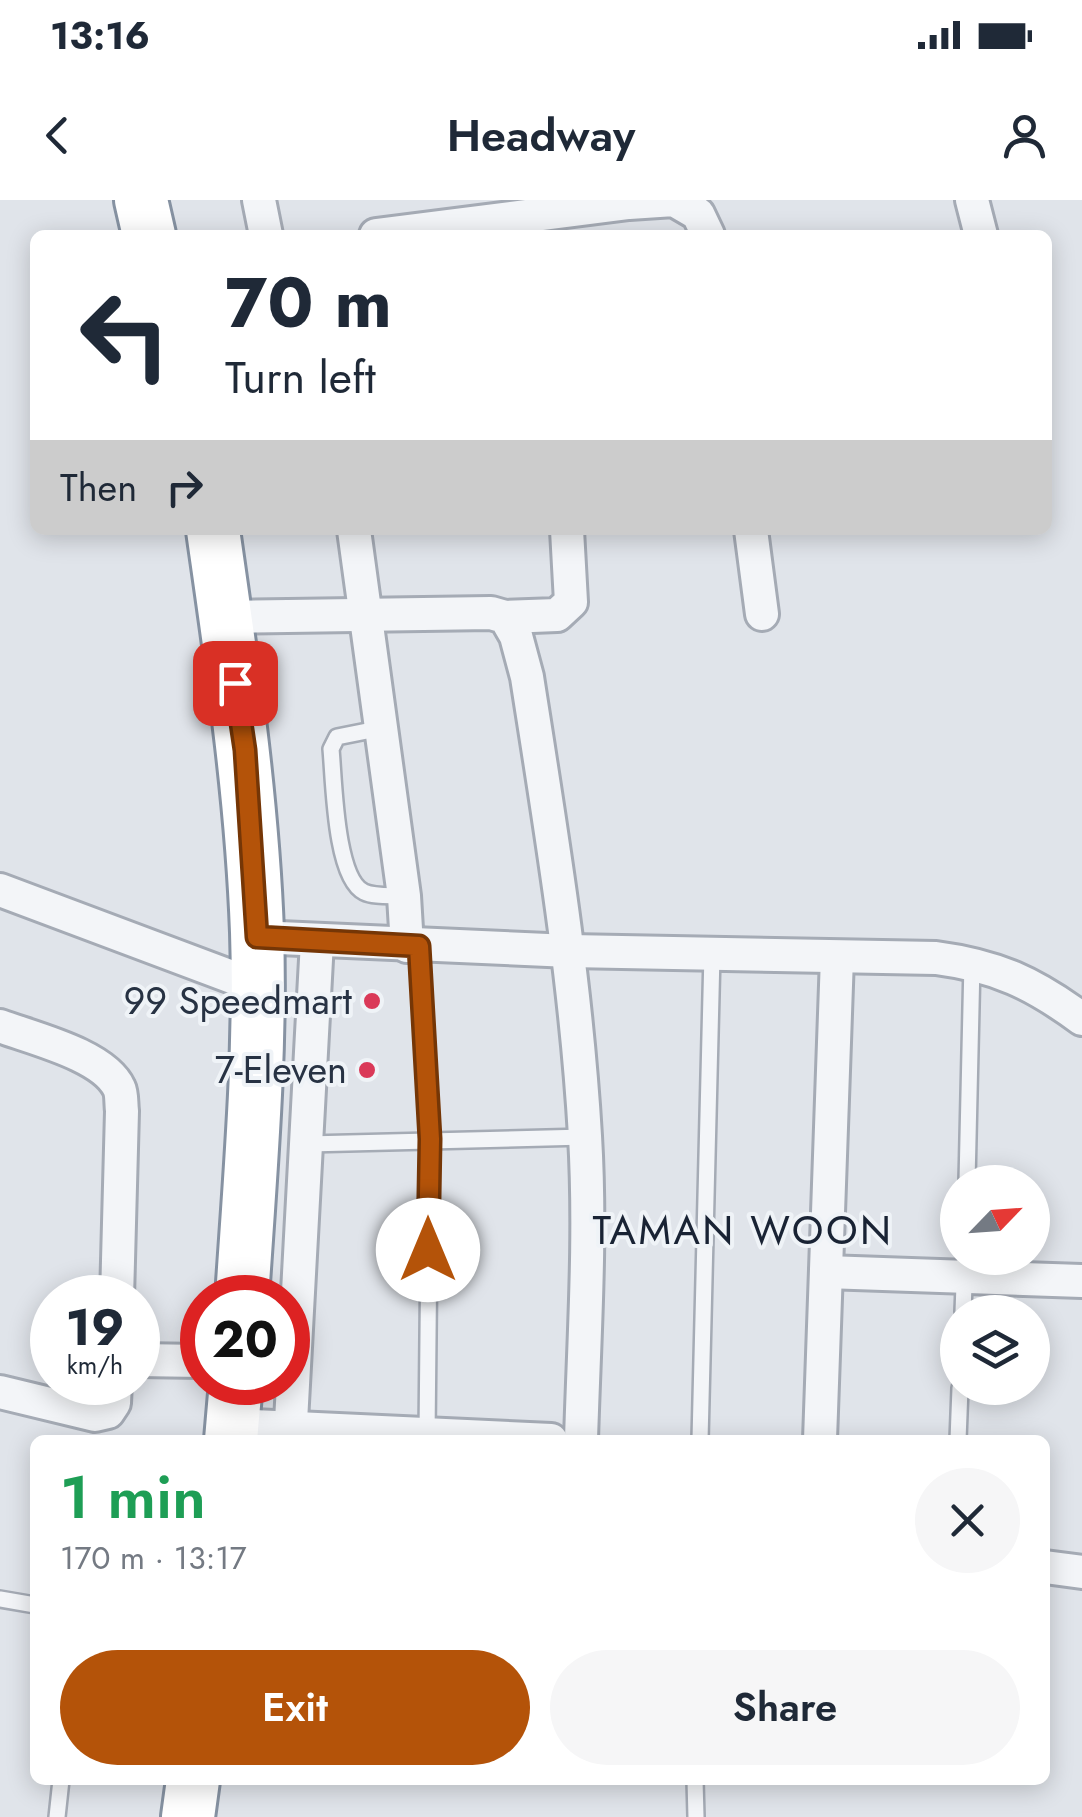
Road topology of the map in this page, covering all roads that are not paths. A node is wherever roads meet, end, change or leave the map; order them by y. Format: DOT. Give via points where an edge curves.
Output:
graph roads {
  1 [pos="259,200"];
  2 [pos="407,200"];
  3 [pos="972,200"];
  4 [pos="629,201"];
  5 [pos="541,224"];
  6 [pos="265,230"];
  7 [pos="388,230"];
  8 [pos="438,230"];
  9 [pos="706,230"];
  10 [pos="979,230"];
  11 [pos="214,535"];
  12 [pos="355,535"];
  13 [pos="568,535"];
  14 [pos="752,535"];
  15 [pos="368,614"];
  16 [pos="762,614"];
  17 [pos="226,617"];
  18 [pos="505,617"];
  19 [pos="382,728"];
  20 [pos="0,890"];
  21 [pos="404,896"];
  22 [pos="317,942"];
  23 [pos="413,946"];
  24 [pos="570,951"];
  25 [pos="712,954"];
  26 [pos="837,957"];
  27 [pos="256,962"];
  28 [pos="972,963"];
  29 [pos="1082,1019"];
  30 [pos="0,1026"];
  31 [pos="586,1137"];
  32 [pos="430,1139"];
  33 [pos="252,1140"];
  34 [pos="308,1144"];
  35 [pos="967,1165"];
  36 [pos="940,1268"];
  37 [pos="826,1272"];
  38 [pos="118,1275"];
  39 [pos="243,1275"];
  40 [pos="1032,1275"];
  41 [pos="1082,1281"];
  42 [pos="0,1392"];
  43 [pos="30,1399"];
  44 [pos="54,1405"];
  45 [pos="112,1405"];
  46 [pos="959,1405"];
  47 [pos="234,1416"];
  48 [pos="291,1434"];
  49 [pos="336,1435"];
  50 [pos="427,1435"];
  51 [pos="580,1435"];
  52 [pos="700,1435"];
  53 [pos="820,1435"];
  54 [pos="958,1435"];
  55 [pos="1050,1569"];
  56 [pos="1082,1572"];
  57 [pos="0,1599"];
  58 [pos="30,1604"];
  59 [pos="60,1785"];
  60 [pos="192,1785"];
  61 [pos="695,1785"];
  62 [pos="57,1817"];
  63 [pos="188,1817"];
  64 [pos="696,1817"];
  1 -- 6 [label="street"];
  2 -- 7 [label="street"];
  3 -- 10 [label="street"];
  4 -- 5 [label="street"];
  4 -- 9 [label="street" via="674,200 698,214"];
  5 -- 8 [label="street"];
  11 -- 17 [label="highway"];
  12 -- 15 [label="street"];
  13 -- 18 [label="street" via="571,602 557,615"];
  14 -- 16 [label="street"];
  15 -- 17 [label="street"];
  15 -- 18 [label="street"];
  15 -- 19 [label="street"];
  17 -- 27 [label="highway" via="245,750"];
  18 -- 24 [label="street" via="527,677"];
  19 -- 21 [label="street"];
  19 -- 21 [label="lane" via="337,737 331,749 343,861 351,882 366,894"];
  20 -- 27 [label="street"];
  21 -- 23 [label="street"];
  22 -- 23 [label="street"];
  22 -- 27 [label="street"];
  22 -- 34 [label="street"];
  23 -- 24 [label="street"];
  23 -- 32 [label="lane"];
  24 -- 25 [label="street"];
  24 -- 31 [label="street"];
  25 -- 26 [label="street"];
  25 -- 52 [label="lane"];
  26 -- 28 [label="street"];
  26 -- 37 [label="street"];
  27 -- 33 [label="highway"];
  28 -- 29 [label="street" via="1044,990"];
  28 -- 35 [label="lane"];
  30 -- 38 [label="street" via="92,1061 119,1088"];
  31 -- 32 [label="lane"];
  31 -- 51 [label="street"];
  32 -- 34 [label="lane"];
  32 -- 50 [label="lane"];
  33 -- 34 [label="street"];
  33 -- 39 [label="highway"];
  34 -- 48 [label="street"];
  36 -- 37 [label="street"];
  37 -- 53 [label="street"];
  40 -- 41 [label="street"];
  42 -- 43 [label="street"];
  44 -- 45 [label="street" via="95,1415"];
  46 -- 54 [label="lane"];
  47 -- 48 [label="street"];
  48 -- 49 [label="street"];
  55 -- 56 [label="street"];
  57 -- 58 [label="lane"];
  59 -- 62 [label="lane"];
  60 -- 63 [label="highway"];
  61 -- 64 [label="lane"];
}
